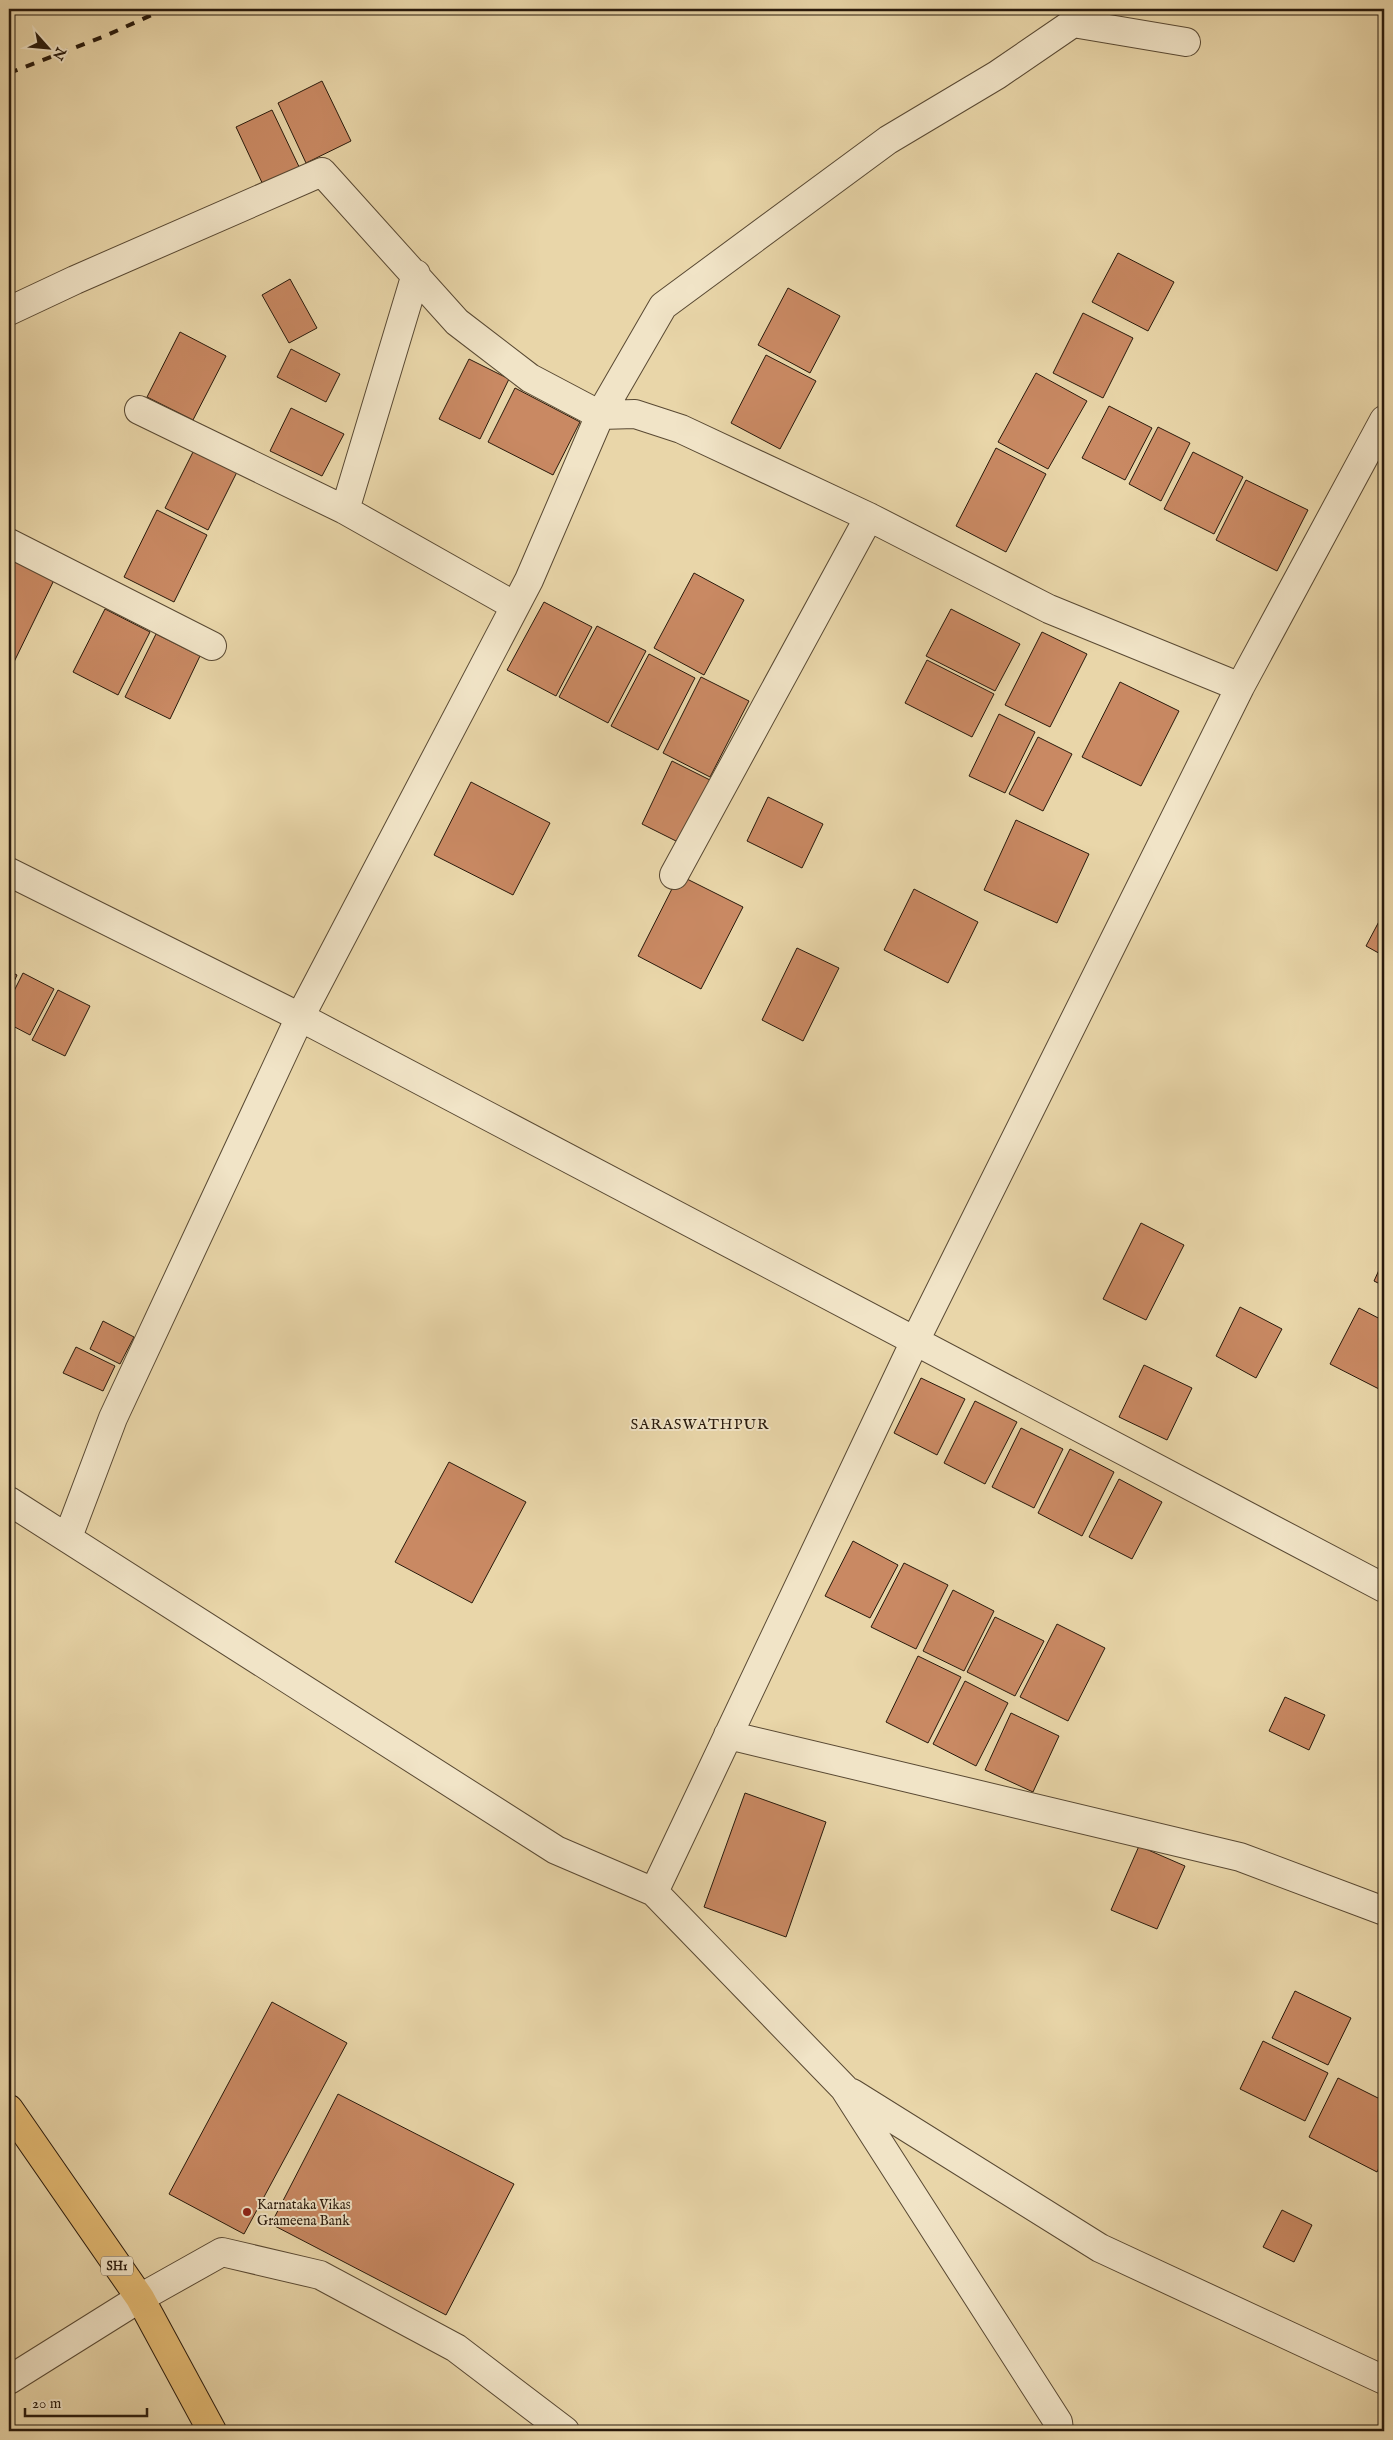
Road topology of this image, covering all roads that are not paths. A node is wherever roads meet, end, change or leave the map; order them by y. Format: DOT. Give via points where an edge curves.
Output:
graph roads {
  1 [pos="1186,42"];
  2 [pos="416,274"];
  3 [pos="9,311"];
  4 [pos="139,410"];
  5 [pos="600,415"];
  6 [pos="1384,420"];
  7 [pos="345,510"];
  8 [pos="869,517"];
  9 [pos="9,543"];
  10 [pos="515,606"];
  11 [pos="212,646"];
  12 [pos="1240,687"];
  13 [pos="9,872"];
  14 [pos="674,875"];
  15 [pos="300,1017"];
  16 [pos="915,1341"];
  17 [pos="9,1500"];
  18 [pos="68,1537"];
  19 [pos="1384,1588"];
  20 [pos="728,1735"];
  21 [pos="654,1892"];
  22 [pos="1384,1911"];
  23 [pos="844,2088"];
  24 [pos="9,2108"];
  25 [pos="140,2298"];
  26 [pos="9,2380"];
  27 [pos="1384,2380"];
  28 [pos="212,2431"];
  29 [pos="565,2431"];
  30 [pos="1059,2431"];
  1 -- 5 [label="street" via="1074,22 997,75 888,140 663,306"];
  2 -- 3 [label="street" via="322,172"];
  2 -- 5 [label="street" via="457,322 491,350 530,378"];
  2 -- 7 [label="street"];
  4 -- 7 [label="street"];
  5 -- 8 [label="street" via="635,414 681,428"];
  5 -- 10 [label="street"];
  6 -- 12 [label="street"];
  7 -- 10 [label="street"];
  8 -- 12 [label="street" via="1049,609"];
  8 -- 14 [label="street"];
  9 -- 11 [label="street"];
  10 -- 15 [label="street"];
  12 -- 16 [label="street"];
  13 -- 15 [label="street"];
  15 -- 16 [label="street"];
  15 -- 18 [label="street" via="113,1418"];
  16 -- 19 [label="street"];
  16 -- 20 [label="street"];
  17 -- 18 [label="street"];
  18 -- 21 [label="street" via="556,1850"];
  20 -- 21 [label="street"];
  20 -- 22 [label="street" via="1240,1858"];
  21 -- 23 [label="street"];
  23 -- 27 [label="street" via="1100,2248"];
  23 -- 30 [label="street" via="1058,2422"];
  24 -- 25 [label="main road, SH1"];
  25 -- 26 [label="street"];
  25 -- 28 [label="main road, SH1"];
  25 -- 29 [label="street" via="222,2252 320,2275 456,2348"];
}
